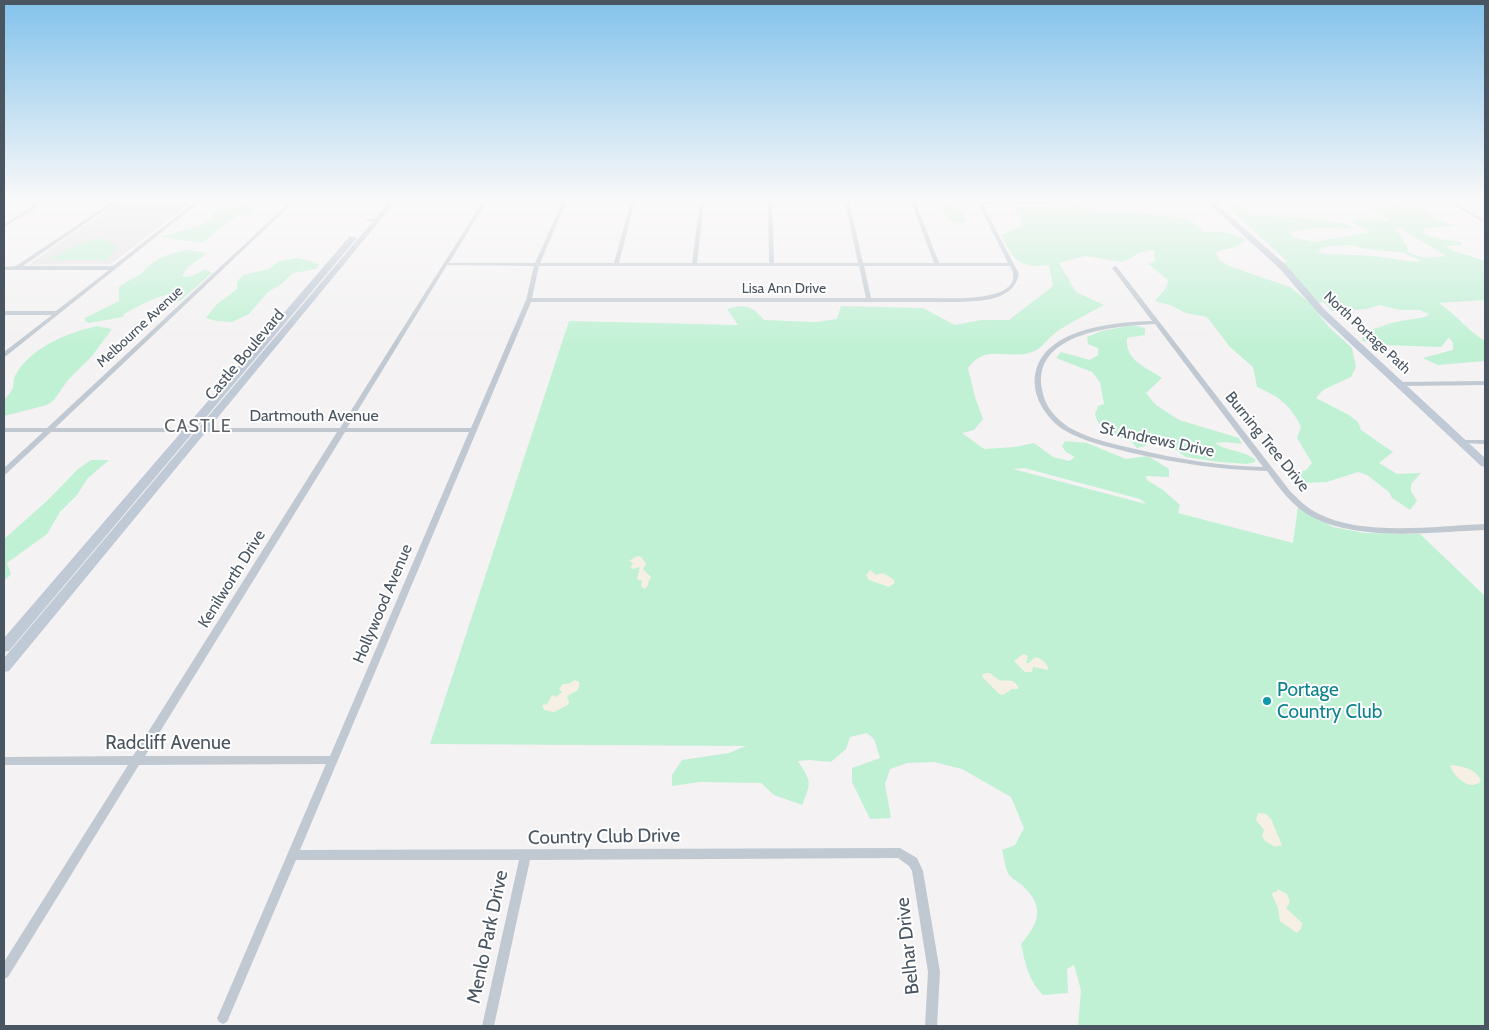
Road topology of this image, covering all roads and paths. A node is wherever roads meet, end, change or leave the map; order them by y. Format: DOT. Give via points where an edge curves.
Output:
graph roads {
  1 [pos="45,249"];
  2 [pos="139,249"];
  3 [pos="242,249"];
  4 [pos="349,249"];
  5 [pos="455,249"];
  6 [pos="544,249"];
  7 [pos="620,249"];
  8 [pos="696,249"];
  9 [pos="772,249"];
  10 [pos="857,249"];
  11 [pos="931,249"];
  12 [pos="1004,249"];
  13 [pos="1263,249"];
  14 [pos="446,264"];
  15 [pos="537,264"];
  16 [pos="616,264"];
  17 [pos="694,264"];
  18 [pos="772,264"];
  19 [pos="937,264"];
  20 [pos="860,265"];
  21 [pos="1012,265"];
  22 [pos="4,268"];
  23 [pos="17,268"];
  24 [pos="115,268"];
  25 [pos="1115,268"];
  26 [pos="529,300"];
  27 [pos="869,300"];
  28 [pos="4,313"];
  29 [pos="56,313"];
  30 [pos="1157,322"];
  31 [pos="283,327"];
  32 [pos="4,354"];
  33 [pos="1485,383"];
  34 [pos="1401,384"];
  35 [pos="342,429"];
  36 [pos="4,430"];
  37 [pos="49,430"];
  38 [pos="190,430"];
  39 [pos="202,430"];
  40 [pos="474,430"];
  41 [pos="1462,442"];
  42 [pos="1485,442"];
  43 [pos="1485,464"];
  44 [pos="1269,469"];
  45 [pos="4,472"];
  46 [pos="1485,527"];
  47 [pos="77,562"];
  48 [pos="92,562"];
  49 [pos="4,647"];
  50 [pos="4,667"];
  51 [pos="333,760"];
  52 [pos="136,761"];
  53 [pos="4,762"];
  54 [pos="293,855"];
  55 [pos="525,855"];
  56 [pos="913,862"];
  57 [pos="4,973"];
  58 [pos="223,1018"];
  59 [pos="488,1026"];
  60 [pos="931,1026"];
  1 -- 23 [label="street"];
  2 -- 24 [label="street"];
  3 -- 37 [label="street, Melbourne Avenue"];
  4 -- 31 [label="street, Castle Boulevard"];
  5 -- 14 [label="street, Kenilworth Drive"];
  6 -- 15 [label="street, Hollywood Avenue"];
  7 -- 16 [label="street"];
  8 -- 17 [label="street"];
  9 -- 18 [label="street"];
  10 -- 20 [label="street"];
  11 -- 19 [label="street"];
  12 -- 21 [label="street"];
  13 -- 34 [label="main road, North Portage Path" via="1322,312"];
  14 -- 15 [label="street"];
  14 -- 35 [label="street, Kenilworth Drive"];
  15 -- 16 [label="street"];
  15 -- 26 [label="street, Hollywood Avenue"];
  16 -- 17 [label="street"];
  17 -- 18 [label="street"];
  18 -- 20 [label="street"];
  19 -- 20 [label="street"];
  19 -- 21 [label="street"];
  20 -- 27 [label="street"];
  21 -- 27 [label="street, Lisa Ann Drive" via="1016,274 1013,284 991,297"];
  22 -- 23 [label="street"];
  23 -- 24 [label="street"];
  24 -- 29 [label="street"];
  25 -- 30 [label="street, Burning Tree Drive"];
  26 -- 27 [label="street, Lisa Ann Drive"];
  26 -- 40 [label="street, Hollywood Avenue"];
  28 -- 29 [label="street"];
  29 -- 32 [label="street"];
  30 -- 44 [label="street, Burning Tree Drive"];
  30 -- 44 [label="street, St Andrews Drive" via="1092,330 1069,338 1050,351 1040,366 1037,381 1047,411 1069,430 1102,444 1208,466"];
  31 -- 38 [label="main road, Castle Boulevard"];
  31 -- 39 [label="street, Castle Boulevard"];
  33 -- 34 [label="street"];
  34 -- 41 [label="main road, North Portage Path"];
  35 -- 39 [label="street, Dartmouth Avenue"];
  35 -- 40 [label="street, Dartmouth Avenue"];
  35 -- 52 [label="street, Kenilworth Drive"];
  36 -- 37 [label="street, Dartmouth Avenue"];
  37 -- 38 [label="street, Dartmouth Avenue"];
  37 -- 45 [label="street, Melbourne Avenue"];
  38 -- 39 [label="street, Dartmouth Avenue"];
  38 -- 47 [label="main road, Castle Boulevard"];
  39 -- 48 [label="street, Castle Boulevard"];
  40 -- 51 [label="street, Hollywood Avenue"];
  41 -- 42 [label="street"];
  41 -- 43 [label="main road, North Portage Path"];
  44 -- 46 [label="street, Burning Tree Drive" via="1298,504 1333,522 1368,529"];
  47 -- 48 [label="street"];
  47 -- 49 [label="main road, Castle Boulevard"];
  48 -- 50 [label="street, Castle Boulevard"];
  51 -- 52 [label="street, Radcliff Avenue"];
  51 -- 54 [label="street, Hollywood Avenue"];
  52 -- 53 [label="street, Radcliff Avenue"];
  52 -- 57 [label="street, Kenilworth Drive"];
  54 -- 55 [label="street, Country Club Drive"];
  54 -- 58 [label="street, Hollywood Avenue"];
  55 -- 56 [label="street, Country Club Drive" via="882,852 900,853"];
  55 -- 59 [label="street, Menlo Park Drive"];
  56 -- 60 [label="street, Belhar Drive" via="918,871 934,972"];
}
